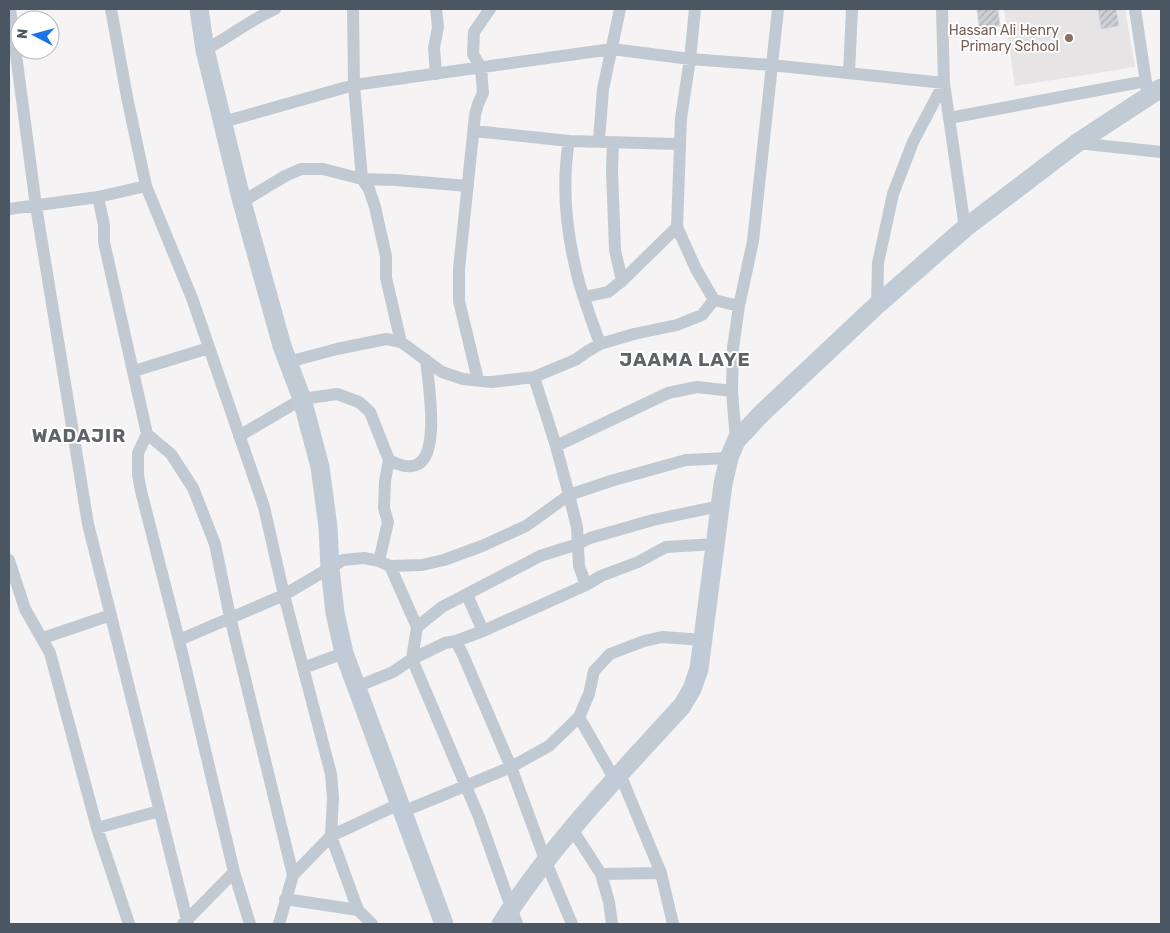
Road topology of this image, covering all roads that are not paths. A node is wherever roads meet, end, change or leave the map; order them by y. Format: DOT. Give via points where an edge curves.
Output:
graph roads {
  1 [pos="10,9"];
  2 [pos="111,9"];
  3 [pos="199,9"];
  4 [pos="275,9"];
  5 [pos="352,9"];
  6 [pos="436,9"];
  7 [pos="490,9"];
  8 [pos="620,9"];
  9 [pos="695,9"];
  10 [pos="778,9"];
  11 [pos="852,9"];
  12 [pos="942,9"];
  13 [pos="1135,9"];
  14 [pos="612,49"];
  15 [pos="205,50"];
  16 [pos="690,59"];
  17 [pos="772,65"];
  18 [pos="481,68"];
  19 [pos="849,73"];
  20 [pos="436,74"];
  21 [pos="944,83"];
  22 [pos="354,86"];
  23 [pos="1152,88"];
  24 [pos="949,118"];
  25 [pos="223,122"];
  26 [pos="474,131"];
  27 [pos="599,140"];
  28 [pos="569,141"];
  29 [pos="613,142"];
  30 [pos="1077,143"];
  31 [pos="679,144"];
  32 [pos="1161,152"];
  33 [pos="362,179"];
  34 [pos="146,186"];
  35 [pos="468,186"];
  36 [pos="98,197"];
  37 [pos="242,202"];
  38 [pos="36,206"];
  39 [pos="9,209"];
  40 [pos="676,227"];
  41 [pos="965,228"];
  42 [pos="622,281"];
  43 [pos="584,297"];
  44 [pos="714,300"];
  45 [pos="877,305"];
  46 [pos="739,306"];
  47 [pos="401,342"];
  48 [pos="600,344"];
  49 [pos="209,348"];
  50 [pos="426,360"];
  51 [pos="288,362"];
  52 [pos="134,371"];
  53 [pos="534,377"];
  54 [pos="478,380"];
  55 [pos="732,391"];
  56 [pos="302,399"];
  57 [pos="147,434"];
  58 [pos="239,436"];
  59 [pos="556,446"];
  60 [pos="733,450"];
  61 [pos="389,460"];
  62 [pos="569,496"];
  63 [pos="720,506"];
  64 [pos="578,544"];
  65 [pos="716,544"];
  66 [pos="9,560"];
  67 [pos="385,563"];
  68 [pos="330,568"];
  69 [pos="586,585"];
  70 [pos="284,595"];
  71 [pos="467,595"];
  72 [pos="110,615"];
  73 [pos="230,617"];
  74 [pos="417,627"];
  75 [pos="482,631"];
  76 [pos="42,638"];
  77 [pos="179,640"];
  78 [pos="704,640"];
  79 [pos="456,641"];
  80 [pos="344,653"];
  81 [pos="412,659"];
  82 [pos="303,668"];
  83 [pos="356,687"];
  84 [pos="579,717"];
  85 [pos="511,767"];
  86 [pos="618,777"];
  87 [pos="465,786"];
  88 [pos="400,808"];
  89 [pos="159,811"];
  90 [pos="97,828"];
  91 [pos="572,829"];
  92 [pos="331,836"];
  93 [pos="546,862"];
  94 [pos="234,872"];
  95 [pos="661,872"];
  96 [pos="601,874"];
  97 [pos="294,875"];
  98 [pos="285,898"];
  99 [pos="358,910"];
  100 [pos="509,919"];
  101 [pos="186,923"];
  102 [pos="129,924"];
  103 [pos="250,924"];
  104 [pos="279,924"];
  105 [pos="372,924"];
  106 [pos="444,924"];
  107 [pos="572,924"];
  108 [pos="612,924"];
  109 [pos="673,924"];
  1 -- 38 [label="street"];
  2 -- 34 [label="street"];
  3 -- 15 [label="street"];
  4 -- 15 [label="street" via="258,16"];
  5 -- 22 [label="street"];
  6 -- 20 [label="street"];
  7 -- 18 [label="street" via="474,32 473,54"];
  8 -- 14 [label="street"];
  9 -- 16 [label="street"];
  10 -- 17 [label="street"];
  11 -- 19 [label="street"];
  12 -- 21 [label="street"];
  13 -- 23 [label="street"];
  14 -- 16 [label="street"];
  14 -- 18 [label="street"];
  14 -- 27 [label="street" via="603,90"];
  15 -- 25 [label="street"];
  16 -- 17 [label="street"];
  16 -- 31 [label="street"];
  17 -- 19 [label="street"];
  17 -- 46 [label="street" via="753,241"];
  18 -- 20 [label="street"];
  18 -- 26 [label="street" via="484,93 478,104"];
  19 -- 21 [label="street"];
  20 -- 22 [label="street"];
  21 -- 24 [label="street"];
  21 -- 45 [label="street" via="913,142 893,194 878,263"];
  22 -- 25 [label="street"];
  22 -- 33 [label="street"];
  23 -- 24 [label="street"];
  23 -- 30 [label="street"];
  24 -- 41 [label="street"];
  25 -- 37 [label="street"];
  26 -- 28 [label="street"];
  26 -- 35 [label="street"];
  27 -- 28 [label="street"];
  27 -- 29 [label="street"];
  28 -- 43 [label="street" via="564,166 568,232"];
  29 -- 31 [label="street"];
  29 -- 42 [label="street" via="616,250"];
  30 -- 32 [label="street"];
  30 -- 41 [label="street"];
  31 -- 40 [label="street"];
  33 -- 35 [label="street"];
  33 -- 37 [label="street" via="323,169 301,168"];
  33 -- 47 [label="street" via="375,207 386,256 386,278"];
  34 -- 36 [label="street"];
  34 -- 49 [label="street"];
  35 -- 54 [label="street" via="459,300"];
  36 -- 38 [label="street"];
  36 -- 52 [label="street" via="104,242"];
  37 -- 51 [label="street"];
  38 -- 39 [label="street"];
  38 -- 72 [label="street" via="88,524"];
  40 -- 42 [label="street"];
  40 -- 44 [label="street"];
  41 -- 45 [label="street"];
  42 -- 43 [label="street" via="608,292"];
  43 -- 48 [label="street"];
  44 -- 46 [label="street"];
  44 -- 48 [label="street" via="702,315 677,325"];
  45 -- 60 [label="street" via="761,414"];
  46 -- 55 [label="street" via="733,348"];
  47 -- 50 [label="street"];
  47 -- 51 [label="street" via="386,339"];
  48 -- 53 [label="street" via="575,360"];
  49 -- 52 [label="street"];
  49 -- 58 [label="street"];
  50 -- 54 [label="street" via="442,372"];
  50 -- 61 [label="street" via="432,427 427,451 418,466"];
  51 -- 56 [label="street"];
  52 -- 57 [label="street"];
  53 -- 54 [label="street" via="492,382"];
  53 -- 59 [label="street"];
  55 -- 59 [label="street" via="697,387 668,393"];
  55 -- 60 [label="street"];
  56 -- 58 [label="street"];
  56 -- 61 [label="street" via="337,394 359,402 370,412"];
  56 -- 68 [label="street" via="320,467"];
  57 -- 73 [label="street" via="170,454 193,488 215,544"];
  57 -- 77 [label="street" via="138,452 138,475"];
  58 -- 70 [label="street" via="264,507"];
  59 -- 62 [label="street"];
  60 -- 62 [label="street" via="614,480"];
  60 -- 63 [label="street"];
  61 -- 67 [label="street" via="385,481 384,508 388,522"];
  62 -- 64 [label="street"];
  62 -- 67 [label="street" via="526,526 444,560 422,565"];
  63 -- 64 [label="street" via="653,520"];
  63 -- 65 [label="street"];
  64 -- 69 [label="street" via="579,566"];
  64 -- 71 [label="street" via="540,556"];
  65 -- 69 [label="street" via="666,547"];
  65 -- 78 [label="street"];
  66 -- 76 [label="street" via="25,609"];
  67 -- 68 [label="street" via="364,558 343,560"];
  67 -- 74 [label="street"];
  68 -- 70 [label="street"];
  68 -- 80 [label="street"];
  69 -- 75 [label="street"];
  70 -- 73 [label="street"];
  70 -- 82 [label="street"];
  71 -- 74 [label="street" via="442,607"];
  71 -- 75 [label="street"];
  72 -- 76 [label="street"];
  72 -- 89 [label="street"];
  73 -- 77 [label="street"];
  73 -- 97 [label="street"];
  74 -- 81 [label="street"];
  75 -- 79 [label="street"];
  76 -- 90 [label="street" via="50,653"];
  77 -- 94 [label="street"];
  78 -- 84 [label="street" via="662,637 610,654 594,671"];
  78 -- 86 [label="street" via="699,669 682,706"];
  79 -- 81 [label="street"];
  79 -- 85 [label="street"];
  80 -- 82 [label="street"];
  80 -- 83 [label="street"];
  81 -- 83 [label="street" via="393,672"];
  81 -- 87 [label="street"];
  82 -- 92 [label="street" via="331,774"];
  83 -- 88 [label="street"];
  84 -- 85 [label="street" via="549,746"];
  84 -- 86 [label="street"];
  85 -- 87 [label="street"];
  85 -- 93 [label="street"];
  86 -- 91 [label="street"];
  86 -- 95 [label="street"];
  87 -- 88 [label="street"];
  87 -- 100 [label="street" via="478,817"];
  88 -- 92 [label="street"];
  88 -- 106 [label="street"];
  89 -- 90 [label="street"];
  89 -- 101 [label="street"];
  90 -- 102 [label="street"];
  91 -- 93 [label="street"];
  91 -- 96 [label="street"];
  92 -- 97 [label="street"];
  92 -- 99 [label="street"];
  93 -- 100 [label="street"];
  93 -- 107 [label="street"];
  94 -- 101 [label="street"];
  94 -- 103 [label="street"];
  95 -- 96 [label="street"];
  95 -- 109 [label="street"];
  96 -- 108 [label="street"];
  97 -- 98 [label="street"];
  98 -- 99 [label="street"];
  98 -- 104 [label="street"];
  99 -- 105 [label="street"];
}
